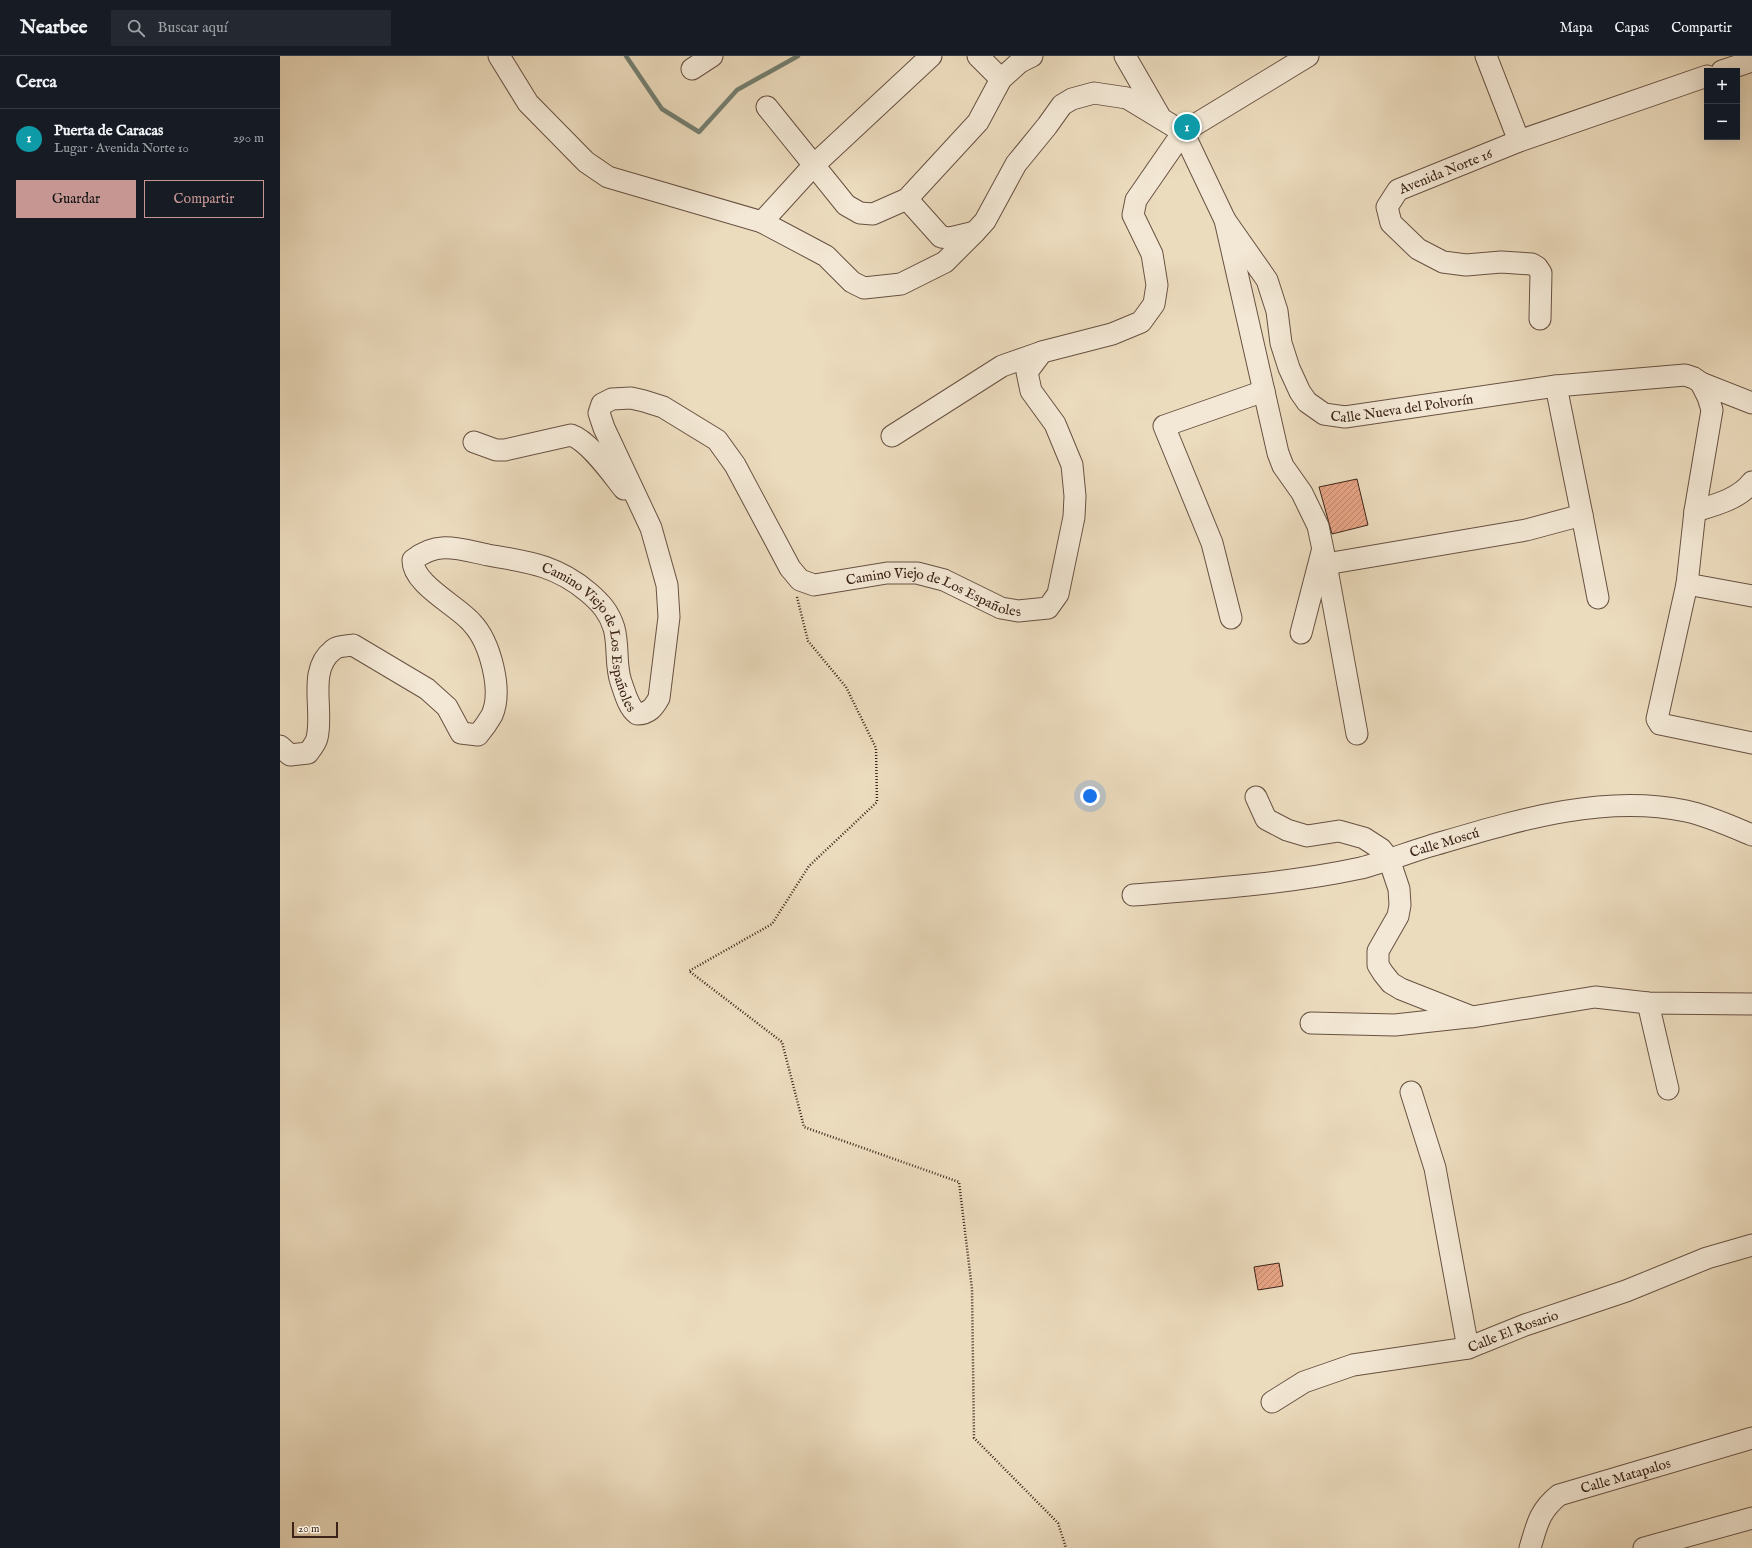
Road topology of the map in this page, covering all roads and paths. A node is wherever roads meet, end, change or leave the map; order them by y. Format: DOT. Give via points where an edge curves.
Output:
graph roads {
  1 [pos="499,56"];
  2 [pos="712,56"];
  3 [pos="931,56"];
  4 [pos="978,56"];
  5 [pos="1032,56"];
  6 [pos="1125,56"];
  7 [pos="1308,56"];
  8 [pos="1486,56"];
  9 [pos="1750,56"];
  10 [pos="1752,61"];
  11 [pos="1731,68"];
  12 [pos="692,69"];
  13 [pos="1704,77"];
  14 [pos="1001,79"];
  15 [pos="767,107"];
  16 [pos="1161,119"];
  17 [pos="1183,132"];
  18 [pos="1519,142"];
  19 [pos="814,165"];
  20 [pos="907,199"];
  21 [pos="1225,220"];
  22 [pos="762,222"];
  23 [pos="975,232"];
  24 [pos="1540,319"];
  25 [pos="1042,352"];
  26 [pos="1701,384"];
  27 [pos="1556,386"];
  28 [pos="1264,391"];
  29 [pos="1752,403"];
  30 [pos="892,436"];
  31 [pos="474,442"];
  32 [pos="1752,482"];
  33 [pos="641,507"];
  34 [pos="1695,511"];
  35 [pos="1582,514"];
  36 [pos="1324,556"];
  37 [pos="790,568"];
  38 [pos="1687,584"];
  39 [pos="1752,596"];
  40 [pos="1598,598"];
  41 [pos="1231,618"];
  42 [pos="1301,633"];
  43 [pos="1357,734"];
  44 [pos="1752,743"];
  45 [pos="280,746"];
  46 [pos="1256,798"];
  47 [pos="1752,835"];
  48 [pos="1389,859"];
  49 [pos="1133,895"];
  50 [pos="1648,1003"];
  51 [pos="1752,1004"];
  52 [pos="1472,1016"];
  53 [pos="1310,1024"];
  54 [pos="1668,1089"];
  55 [pos="1411,1092"];
  56 [pos="1752,1245"];
  57 [pos="1468,1348"];
  58 [pos="1272,1402"];
  59 [pos="1752,1438"];
  60 [pos="1752,1518"];
  61 [pos="1066,1548"];
  62 [pos="1530,1548"];
  63 [pos="1644,1548"];
  1 -- 22 [label="street" via="528,103 586,162 608,177"];
  2 -- 12 [label="street"];
  3 -- 19 [label="street"];
  4 -- 14 [label="street"];
  5 -- 14 [label="street" via="1020,62"];
  6 -- 16 [label="street"];
  7 -- 17 [label="street"];
  8 -- 18 [label="street"];
  9 -- 10 [label="street"];
  10 -- 11 [label="street"];
  13 -- 18 [label="street, Avenida Norte 16"];
  14 -- 20 [label="street" via="978,122"];
  15 -- 19 [label="street"];
  16 -- 17 [label="street"];
  16 -- 23 [label="street" via="1127,98 1094,93 1072,98 1062,105 1016,164 985,221"];
  17 -- 21 [label="street, Calle Nueva del Polvorín"];
  17 -- 25 [label="street" via="1136,200 1134,215 1152,254 1157,285 1154,304 1140,322 1112,334"];
  18 -- 24 [label="street, Avenida Norte 16" via="1398,190 1387,207 1391,223 1418,249 1442,262 1466,265 1501,262 1532,264 1537,267 1541,273"];
  19 -- 20 [label="street" via="846,205 860,213 873,214"];
  19 -- 22 [label="street"];
  20 -- 23 [label="street" via="941,237 950,238"];
  21 -- 27 [label="street, Calle Nueva del Polvorín" via="1267,280 1277,311 1281,343 1300,392 1307,402 1324,414 1346,417"];
  21 -- 28 [label="street"];
  22 -- 23 [label="street" via="826,256 852,282 864,288 901,284 944,262"];
  25 -- 30 [label="street" via="1002,366"];
  25 -- 37 [label="street, Camino Viejo de Los Españoles" via="1027,372 1031,391 1055,424 1072,465 1075,496 1074,517 1058,594 1048,608 1018,611 1001,608 944,580 917,573 887,573 814,585 800,580"];
  26 -- 27 [label="street, Calle Nueva del Polvorín" via="1685,375"];
  26 -- 29 [label="street, Calle Nueva del Polvorín"];
  26 -- 34 [label="street" via="1712,410"];
  27 -- 35 [label="street"];
  28 -- 36 [label="street" via="1278,454 1283,466 1302,493 1318,526"];
  28 -- 41 [label="street" via="1164,426 1212,543"];
  31 -- 33 [label="street" via="496,450 505,450 574,436 597,456"];
  32 -- 34 [label="street" via="1723,503"];
  33 -- 37 [label="street, Camino Viejo de Los Españoles" via="599,413 602,404 612,399 631,398 663,407 717,440 735,465"];
  33 -- 45 [label="street, Camino Viejo de Los Españoles" via="651,528 667,585 669,616 659,698 653,708 643,714 631,710 618,674 614,630 610,618 603,605 573,580 544,566 444,547 423,552 413,560 413,568 440,597 472,622 483,639 494,672 496,699 492,715 478,735 462,733 447,707 427,689 353,645 334,649 322,661 318,682 320,721 317,739 308,754 290,755"];
  34 -- 38 [label="street"];
  35 -- 36 [label="street" via="1526,530"];
  35 -- 40 [label="street"];
  36 -- 42 [label="street"];
  36 -- 43 [label="street"];
  37 -- 61 [label="path" via="808,641 846,687 876,748 877,802 809,866 772,924 689,971 782,1042 804,1127 959,1182 972,1289 974,1438 1058,1523"];
  38 -- 39 [label="street"];
  38 -- 44 [label="street" via="1657,720 1660,724"];
  46 -- 48 [label="street" via="1266,819 1287,830 1308,836 1339,831 1364,838 1381,849"];
  47 -- 48 [label="street, Calle Moscú" via="1687,811 1640,805 1598,806 1544,815"];
  48 -- 49 [label="street, Calle Moscú" via="1302,879"];
  48 -- 52 [label="street" via="1399,889 1400,905 1398,916 1378,951 1378,965 1391,983 1401,989"];
  50 -- 51 [label="street"];
  50 -- 52 [label="street" via="1595,996"];
  50 -- 54 [label="street"];
  52 -- 53 [label="street" via="1395,1025"];
  55 -- 57 [label="street" via="1435,1168"];
  56 -- 57 [label="street, Calle El Rosario" via="1707,1258 1626,1291"];
  57 -- 58 [label="street, Calle El Rosario" via="1353,1364 1304,1382"];
  59 -- 62 [label="street, Calle Matapalos" via="1559,1495 1541,1514"];
  60 -- 63 [label="street"];
}
